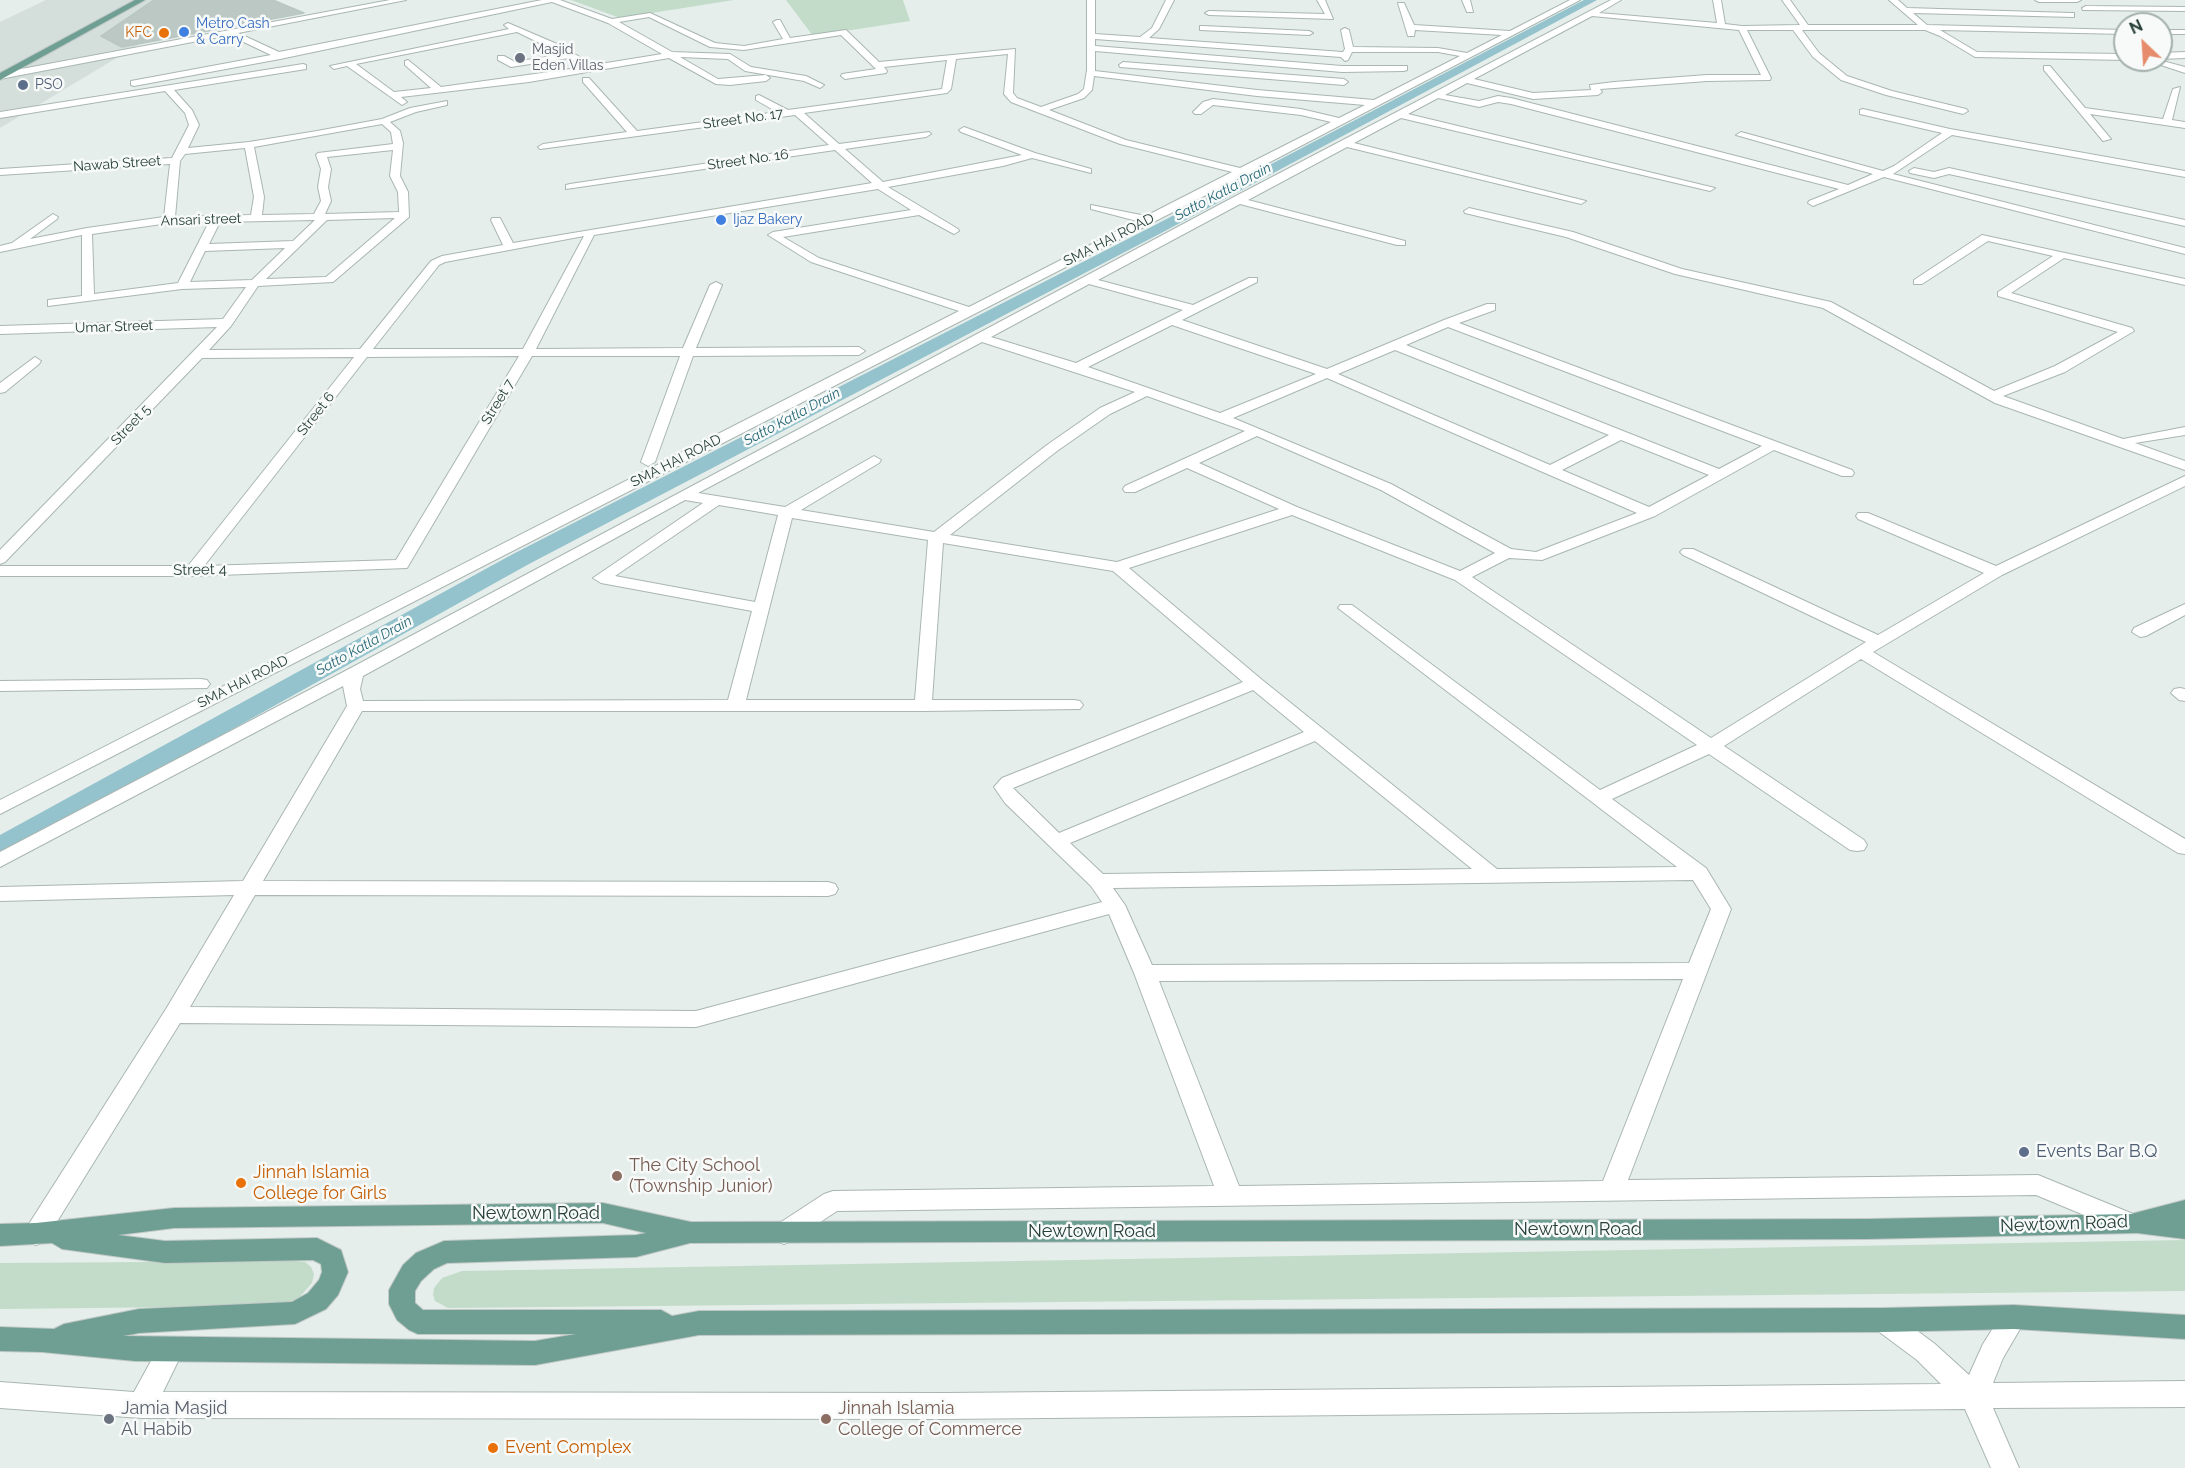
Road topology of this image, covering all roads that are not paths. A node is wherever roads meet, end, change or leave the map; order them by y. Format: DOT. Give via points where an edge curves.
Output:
graph roads {
  1 [pos="127,0"];
  2 [pos="141,0"];
  3 [pos="402,0"];
  4 [pos="553,0"];
  5 [pos="1091,0"];
  6 [pos="1170,0"];
  7 [pos="1321,0"];
  8 [pos="1467,0"];
  9 [pos="1617,0"];
  10 [pos="1717,0"];
  11 [pos="1786,0"];
  12 [pos="1893,0"];
  13 [pos="2039,0"];
  14 [pos="2077,0"];
  15 [pos="1401,5"];
  16 [pos="1568,7"];
  17 [pos="2086,8"];
  18 [pos="2185,9"];
  19 [pos="1470,10"];
  20 [pos="1588,13"];
  21 [pos="482,14"];
  22 [pos="1906,14"];
  23 [pos="2071,15"];
  24 [pos="1798,16"];
  25 [pos="1809,16"];
  26 [pos="611,21"];
  27 [pos="777,22"];
  28 [pos="1721,26"];
  29 [pos="1925,27"];
  30 [pos="1203,28"];
  31 [pos="1742,28"];
  32 [pos="1801,28"];
  33 [pos="519,29"];
  34 [pos="1345,30"];
  35 [pos="2113,32"];
  36 [pos="231,33"];
  37 [pos="1309,33"];
  38 [pos="1510,33"];
  39 [pos="1091,36"];
  40 [pos="1144,38"];
  41 [pos="788,41"];
  42 [pos="1193,42"];
  43 [pos="554,46"];
  44 [pos="1091,48"];
  45 [pos="534,50"];
  46 [pos="1347,52"];
  47 [pos="514,54"];
  48 [pos="278,55"];
  49 [pos="570,55"];
  50 [pos="1467,55"];
  51 [pos="670,56"];
  52 [pos="952,57"];
  53 [pos="2113,57"];
  54 [pos="1091,62"];
  55 [pos="349,63"];
  56 [pos="408,63"];
  57 [pos="1102,63"];
  58 [pos="1114,64"];
  59 [pos="876,65"];
  60 [pos="334,66"];
  61 [pos="593,68"];
  62 [pos="1404,68"];
  63 [pos="2047,68"];
  64 [pos="1342,69"];
  65 [pos="14,70"];
  66 [pos="0,73"];
  67 [pos="1091,73"];
  68 [pos="781,75"];
  69 [pos="845,76"];
  70 [pos="1466,80"];
  71 [pos="586,81"];
  72 [pos="1344,82"];
  73 [pos="125,84"];
  74 [pos="820,85"];
  75 [pos="168,89"];
  76 [pos="438,89"];
  77 [pos="1407,89"];
  78 [pos="2177,89"];
  79 [pos="392,95"];
  80 [pos="1434,95"];
  81 [pos="759,98"];
  82 [pos="444,103"];
  83 [pos="1375,103"];
  84 [pos="413,110"];
  85 [pos="2082,110"];
  86 [pos="1040,111"];
  87 [pos="1963,111"];
  88 [pos="791,112"];
  89 [pos="1198,112"];
  90 [pos="1863,112"];
  91 [pos="0,115"];
  92 [pos="1400,115"];
  93 [pos="384,121"];
  94 [pos="1340,121"];
  95 [pos="2167,122"];
  96 [pos="2185,125"];
  97 [pos="964,130"];
  98 [pos="1950,132"];
  99 [pos="634,134"];
  100 [pos="926,134"];
  101 [pos="1741,135"];
  102 [pos="2106,139"];
  103 [pos="1346,144"];
  104 [pos="249,145"];
  105 [pos="398,146"];
  106 [pos="543,147"];
  107 [pos="837,147"];
  108 [pos="182,151"];
  109 [pos="1032,155"];
  110 [pos="175,161"];
  111 [pos="1898,168"];
  112 [pos="1087,171"];
  113 [pos="0,172"];
  114 [pos="1243,172"];
  115 [pos="1883,174"];
  116 [pos="2185,174"];
  117 [pos="570,186"];
  118 [pos="884,188"];
  119 [pos="1710,188"];
  120 [pos="1848,188"];
  121 [pos="1209,193"];
  122 [pos="1236,200"];
  123 [pos="1581,201"];
  124 [pos="1813,203"];
  125 [pos="1095,207"];
  126 [pos="922,211"];
  127 [pos="1469,211"];
  128 [pos="405,215"];
  129 [pos="321,216"];
  130 [pos="53,217"];
  131 [pos="256,218"];
  132 [pos="169,219"];
  133 [pos="216,219"];
  134 [pos="496,220"];
  135 [pos="1149,220"];
  136 [pos="2185,223"];
  137 [pos="87,231"];
  138 [pos="954,231"];
  139 [pos="585,236"];
  140 [pos="1401,243"];
  141 [pos="296,244"];
  142 [pos="509,246"];
  143 [pos="12,247"];
  144 [pos="202,248"];
  145 [pos="0,249"];
  146 [pos="2185,251"];
  147 [pos="2063,254"];
  148 [pos="0,256"];
  149 [pos="1253,280"];
  150 [pos="1090,281"];
  151 [pos="1918,282"];
  152 [pos="2185,282"];
  153 [pos="254,284"];
  154 [pos="716,285"];
  155 [pos="182,286"];
  156 [pos="88,298"];
  157 [pos="52,303"];
  158 [pos="1491,308"];
  159 [pos="1193,309"];
  160 [pos="970,311"];
  161 [pos="1170,320"];
  162 [pos="227,323"];
  163 [pos="1448,323"];
  164 [pos="0,330"];
  165 [pos="983,338"];
  166 [pos="1395,345"];
  167 [pos="859,351"];
  168 [pos="528,352"];
  169 [pos="688,352"];
  170 [pos="199,354"];
  171 [pos="363,354"];
  172 [pos="35,361"];
  173 [pos="1077,367"];
  174 [pos="1326,373"];
  175 [pos="0,389"];
  176 [pos="1146,392"];
  177 [pos="1993,396"];
  178 [pos="1221,418"];
  179 [pos="2185,430"];
  180 [pos="1257,431"];
  181 [pos="1620,435"];
  182 [pos="1774,445"];
  183 [pos="2123,445"];
  184 [pos="874,460"];
  185 [pos="648,462"];
  186 [pos="1186,463"];
  187 [pos="2185,466"];
  188 [pos="1550,470"];
  189 [pos="1846,473"];
  190 [pos="1721,475"];
  191 [pos="2185,480"];
  192 [pos="1130,489"];
  193 [pos="683,495"];
  194 [pos="716,501"];
  195 [pos="1292,510"];
  196 [pos="786,513"];
  197 [pos="1650,513"];
  198 [pos="1863,516"];
  199 [pos="936,538"];
  200 [pos="1688,552"];
  201 [pos="1507,553"];
  202 [pos="0,559"];
  203 [pos="401,565"];
  204 [pos="1118,567"];
  205 [pos="0,571"];
  206 [pos="192,571"];
  207 [pos="1996,572"];
  208 [pos="1461,577"];
  209 [pos="761,608"];
  210 [pos="1346,608"];
  211 [pos="2185,609"];
  212 [pos="2140,632"];
  213 [pos="1879,642"];
  214 [pos="1861,652"];
  215 [pos="356,673"];
  216 [pos="1255,683"];
  217 [pos="201,684"];
  218 [pos="0,686"];
  219 [pos="736,705"];
  220 [pos="1074,705"];
  221 [pos="356,706"];
  222 [pos="923,706"];
  223 [pos="1317,733"];
  224 [pos="1713,745"];
  225 [pos="1598,798"];
  226 [pos="0,808"];
  227 [pos="1056,842"];
  228 [pos="1857,844"];
  229 [pos="2185,848"];
  230 [pos="0,860"];
  231 [pos="1699,873"];
  232 [pos="1494,877"];
  233 [pos="1098,881"];
  234 [pos="250,888"];
  235 [pos="828,889"];
  236 [pos="0,894"];
  237 [pos="1114,905"];
  238 [pos="1695,971"];
  239 [pos="1145,973"];
  240 [pos="174,1015"];
  241 [pos="1611,1192"];
  242 [pos="1230,1195"];
  243 [pos="2185,1210"];
  244 [pos="2131,1224"];
  245 [pos="2185,1229"];
  246 [pos="691,1233"];
  247 [pos="784,1233"];
  248 [pos="36,1234"];
  249 [pos="0,1235"];
  250 [pos="2014,1317"];
  251 [pos="1883,1320"];
  252 [pos="699,1323"];
  253 [pos="2185,1327"];
  254 [pos="0,1339"];
  255 [pos="42,1340"];
  256 [pos="171,1349"];
  257 [pos="2185,1394"];
  258 [pos="1974,1397"];
  259 [pos="2,1399"];
  260 [pos="142,1405"];
  261 [pos="2005,1468"];
  1 -- 66 [label="main road"];
  2 -- 65 [label="main road"];
  3 -- 36 [label="street"];
  4 -- 21 [label="street"];
  4 -- 26 [label="street"];
  5 -- 39 [label="street"];
  6 -- 40 [label="street" via="1155,29"];
  7 -- 30 [label="street" via="1330,17 1210,10"];
  8 -- 19 [label="street"];
  9 -- 20 [label="street"];
  10 -- 28 [label="street"];
  11 -- 24 [label="street"];
  12 -- 22 [label="street"];
  13 -- 14 [label="street"];
  15 -- 38 [label="street" via="1411,30"];
  16 -- 20 [label="street"];
  16 -- 38 [label="street, SMA HAI ROAD"];
  17 -- 18 [label="street"];
  20 -- 28 [label="street"];
  20 -- 70 [label="street"];
  21 -- 33 [label="street"];
  21 -- 48 [label="street"];
  22 -- 23 [label="street"];
  22 -- 29 [label="street"];
  24 -- 25 [label="street"];
  24 -- 32 [label="street"];
  26 -- 41 [label="street" via="653,16 709,44 732,48 758,48"];
  26 -- 51 [label="street"];
  27 -- 41 [label="street"];
  28 -- 31 [label="street"];
  29 -- 32 [label="street"];
  29 -- 35 [label="street"];
  29 -- 53 [label="street" via="1975,54"];
  30 -- 37 [label="street"];
  30 -- 42 [label="street"];
  31 -- 32 [label="street"];
  31 -- 70 [label="street" via="1767,78 1614,85 1593,87 1598,92 1533,96"];
  32 -- 87 [label="street" via="1816,55 1844,78"];
  33 -- 43 [label="street"];
  33 -- 55 [label="street"];
  34 -- 46 [label="street"];
  36 -- 48 [label="street"];
  36 -- 66 [label="street"];
  38 -- 50 [label="street, SMA HAI ROAD"];
  39 -- 40 [label="street"];
  39 -- 44 [label="street"];
  40 -- 42 [label="street"];
  41 -- 59 [label="street" via="843,32"];
  42 -- 46 [label="street"];
  43 -- 45 [label="street"];
  43 -- 49 [label="street"];
  44 -- 54 [label="street"];
  44 -- 64 [label="street"];
  46 -- 50 [label="street" via="1438,50"];
  46 -- 64 [label="street"];
  47 -- 49 [label="street" via="501,58 514,65"];
  48 -- 73 [label="street"];
  48 -- 75 [label="street" via="303,68"];
  49 -- 61 [label="street"];
  50 -- 77 [label="street, SMA HAI ROAD"];
  51 -- 61 [label="street"];
  51 -- 68 [label="street" via="730,57 748,69"];
  51 -- 68 [label="street" via="716,81"];
  52 -- 59 [label="street"];
  52 -- 86 [label="street" via="1012,51 1009,97"];
  52 -- 88 [label="street, Street No. 17" via="944,91"];
  54 -- 57 [label="street"];
  54 -- 67 [label="street"];
  55 -- 60 [label="street"];
  55 -- 79 [label="street"];
  56 -- 76 [label="street"];
  58 -- 72 [label="street"];
  59 -- 69 [label="street" via="883,72"];
  61 -- 76 [label="street"];
  62 -- 64 [label="street"];
  63 -- 85 [label="street"];
  65 -- 66 [label="street"];
  67 -- 83 [label="street"];
  67 -- 86 [label="street" via="1088,90 1081,96"];
  68 -- 74 [label="street"];
  70 -- 80 [label="street"];
  71 -- 99 [label="street"];
  75 -- 91 [label="street"];
  75 -- 108 [label="street" via="189,112 194,125"];
  76 -- 79 [label="street"];
  77 -- 80 [label="street"];
  77 -- 83 [label="street, SMA HAI ROAD"];
  78 -- 95 [label="street"];
  79 -- 84 [label="street"];
  80 -- 92 [label="street"];
  80 -- 120 [label="street" via="1479,104 1503,99"];
  81 -- 88 [label="street"];
  82 -- 84 [label="street"];
  83 -- 94 [label="street, SMA HAI ROAD"];
  84 -- 93 [label="street"];
  85 -- 95 [label="street"];
  85 -- 102 [label="street"];
  86 -- 114 [label="street" via="1123,142"];
  88 -- 99 [label="street, Street No. 17"];
  88 -- 107 [label="street"];
  89 -- 94 [label="street" via="1213,102 1301,112"];
  90 -- 98 [label="street"];
  92 -- 103 [label="street"];
  92 -- 119 [label="street"];
  93 -- 104 [label="street"];
  93 -- 105 [label="street" via="395,131"];
  94 -- 114 [label="street, SMA HAI ROAD"];
  95 -- 96 [label="street"];
  97 -- 109 [label="street"];
  98 -- 111 [label="street"];
  98 -- 116 [label="street"];
  99 -- 106 [label="street, Street No. 17"];
  100 -- 107 [label="street, Street No. 16"];
  101 -- 115 [label="street"];
  103 -- 122 [label="street"];
  103 -- 123 [label="street"];
  104 -- 108 [label="street"];
  104 -- 131 [label="street" via="259,197"];
  105 -- 128 [label="street" via="395,176 403,192"];
  105 -- 129 [label="street" via="321,155 326,169 326,201"];
  107 -- 117 [label="street, Street No. 16"];
  107 -- 118 [label="street"];
  108 -- 110 [label="street"];
  109 -- 112 [label="street"];
  109 -- 118 [label="street"];
  110 -- 113 [label="street, Nawab Street"];
  110 -- 132 [label="street, Nawab Street"];
  111 -- 115 [label="street"];
  111 -- 136 [label="street" via="1934,175 1949,171"];
  114 -- 121 [label="street, SMA HAI ROAD"];
  115 -- 120 [label="street"];
  115 -- 146 [label="street"];
  118 -- 126 [label="street"];
  118 -- 139 [label="street"];
  120 -- 124 [label="street"];
  121 -- 122 [label="street"];
  121 -- 135 [label="street, SMA HAI ROAD"];
  122 -- 140 [label="street"];
  122 -- 150 [label="street"];
  125 -- 135 [label="street"];
  126 -- 138 [label="street"];
  126 -- 160 [label="street" via="773,236 814,260"];
  127 -- 177 [label="street" via="1569,234 1679,272 1827,305"];
  128 -- 129 [label="street, Ansari street"];
  128 -- 153 [label="street" via="330,280"];
  129 -- 131 [label="street, Ansari street"];
  129 -- 141 [label="street, Street 5"];
  130 -- 143 [label="street"];
  131 -- 133 [label="street, Ansari street"];
  132 -- 133 [label="street, Ansari street"];
  132 -- 137 [label="street, Ansari street"];
  133 -- 144 [label="street"];
  134 -- 142 [label="street"];
  135 -- 160 [label="street, SMA HAI ROAD"];
  137 -- 143 [label="street, Ansari street"];
  137 -- 156 [label="street"];
  139 -- 142 [label="street"];
  139 -- 168 [label="street, Street 7"];
  141 -- 144 [label="street"];
  141 -- 153 [label="street, Street 5"];
  142 -- 171 [label="street, Street 6" via="435,263"];
  143 -- 145 [label="street, Ansari street"];
  143 -- 148 [label="street"];
  144 -- 155 [label="street"];
  147 -- 151 [label="street" via="1986,237"];
  147 -- 152 [label="street"];
  147 -- 177 [label="street" via="2002,294 2128,331 2060,369"];
  149 -- 159 [label="street"];
  150 -- 159 [label="street"];
  150 -- 165 [label="street"];
  153 -- 155 [label="street"];
  153 -- 162 [label="street, Street 5"];
  154 -- 169 [label="street"];
  155 -- 156 [label="street"];
  156 -- 157 [label="street"];
  158 -- 163 [label="street"];
  159 -- 161 [label="street"];
  160 -- 226 [label="street, SMA HAI ROAD"];
  161 -- 173 [label="street"];
  161 -- 174 [label="street"];
  162 -- 164 [label="street, Umar Street"];
  162 -- 170 [label="street, Street 5"];
  163 -- 166 [label="street"];
  163 -- 182 [label="street"];
  165 -- 173 [label="street"];
  165 -- 193 [label="street"];
  166 -- 174 [label="street"];
  166 -- 181 [label="street"];
  167 -- 169 [label="street"];
  168 -- 169 [label="street"];
  168 -- 171 [label="street"];
  168 -- 203 [label="street, Street 7"];
  169 -- 185 [label="street"];
  170 -- 171 [label="street"];
  170 -- 202 [label="street, Street 5"];
  171 -- 206 [label="street, Street 6"];
  172 -- 175 [label="street"];
  173 -- 176 [label="street"];
  174 -- 178 [label="street"];
  174 -- 188 [label="street"];
  176 -- 178 [label="street"];
  176 -- 199 [label="street" via="1105,411"];
  177 -- 183 [label="street"];
  178 -- 180 [label="street"];
  179 -- 183 [label="street"];
  180 -- 186 [label="street"];
  180 -- 201 [label="street" via="1386,487"];
  181 -- 188 [label="street"];
  181 -- 190 [label="street"];
  182 -- 189 [label="street"];
  182 -- 190 [label="street"];
  183 -- 187 [label="street"];
  184 -- 196 [label="street"];
  186 -- 192 [label="street"];
  186 -- 195 [label="street"];
  188 -- 197 [label="street"];
  190 -- 197 [label="street"];
  191 -- 207 [label="street"];
  193 -- 194 [label="street"];
  193 -- 215 [label="street"];
  194 -- 196 [label="street"];
  194 -- 209 [label="street" via="601,578"];
  195 -- 204 [label="street"];
  195 -- 208 [label="street"];
  196 -- 199 [label="street"];
  196 -- 209 [label="street"];
  197 -- 201 [label="street" via="1537,557"];
  198 -- 207 [label="street"];
  199 -- 204 [label="street"];
  199 -- 222 [label="street"];
  200 -- 213 [label="street"];
  201 -- 208 [label="street"];
  203 -- 206 [label="street, Street 4"];
  204 -- 216 [label="street"];
  205 -- 206 [label="street, Street 4"];
  207 -- 213 [label="street"];
  208 -- 224 [label="street"];
  209 -- 219 [label="street"];
  210 -- 225 [label="street"];
  211 -- 212 [label="street"];
  213 -- 214 [label="street"];
  214 -- 224 [label="street"];
  214 -- 229 [label="street"];
  215 -- 221 [label="street" via="351,689"];
  215 -- 230 [label="street"];
  216 -- 223 [label="street"];
  216 -- 227 [label="street" via="1009,782 1004,787 1012,799"];
  217 -- 218 [label="street"];
  219 -- 221 [label="street"];
  219 -- 222 [label="street"];
  220 -- 222 [label="street"];
  221 -- 234 [label="street"];
  223 -- 227 [label="street"];
  223 -- 232 [label="street"];
  224 -- 225 [label="street"];
  224 -- 228 [label="street"];
  225 -- 231 [label="street"];
  227 -- 233 [label="street"];
  231 -- 232 [label="street"];
  231 -- 238 [label="street" via="1721,909"];
  232 -- 233 [label="street"];
  233 -- 237 [label="street"];
  234 -- 235 [label="street"];
  234 -- 236 [label="street"];
  234 -- 240 [label="street"];
  237 -- 239 [label="street"];
  237 -- 240 [label="street" via="696,1019"];
  238 -- 239 [label="street"];
  238 -- 241 [label="street"];
  239 -- 242 [label="street"];
  240 -- 248 [label="street"];
  241 -- 242 [label="street"];
  241 -- 244 [label="street" via="2038,1185"];
  242 -- 247 [label="street" via="833,1201"];
  243 -- 244 [label="main road, Newtown Road"];
  244 -- 245 [label="main road"];
  244 -- 247 [label="main road, Newtown Road" via="1868,1229"];
  246 -- 247 [label="main road, Newtown Road"];
  246 -- 248 [label="main road, Newtown Road" via="603,1213 174,1218"];
  246 -- 252 [label="main road" via="636,1246 444,1252 412,1273 402,1290 402,1304 405,1312 418,1322"];
  248 -- 249 [label="main road, Newtown Road"];
  248 -- 255 [label="main road" via="165,1252 317,1249 332,1258 336,1272 317,1301 295,1313 139,1322"];
  250 -- 251 [label="main road"];
  250 -- 253 [label="main road"];
  250 -- 258 [label="street" via="1996,1345"];
  251 -- 252 [label="main road"];
  251 -- 258 [label="street" via="1926,1352"];
  252 -- 256 [label="main road" via="535,1353"];
  254 -- 255 [label="main road"];
  255 -- 256 [label="main road"];
  256 -- 260 [label="street"];
  257 -- 258 [label="street"];
  258 -- 260 [label="street" via="946,1406"];
  258 -- 261 [label="street"];
  259 -- 260 [label="street"];
}
